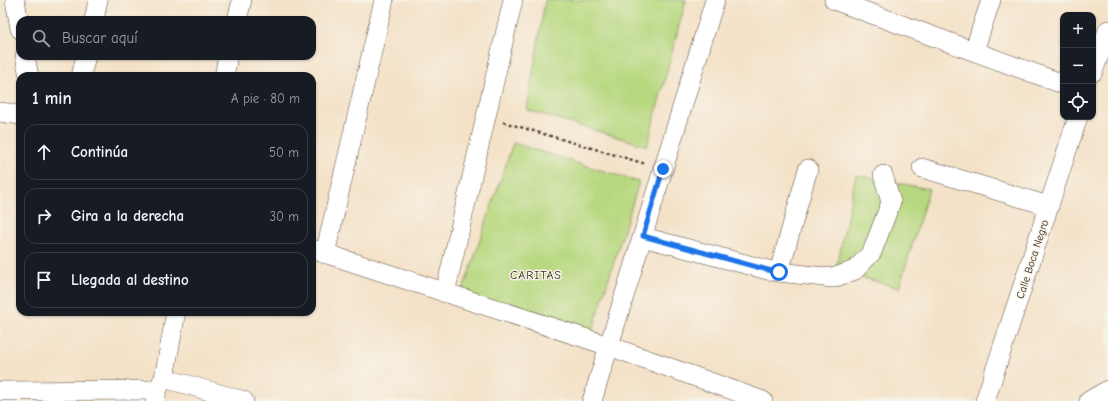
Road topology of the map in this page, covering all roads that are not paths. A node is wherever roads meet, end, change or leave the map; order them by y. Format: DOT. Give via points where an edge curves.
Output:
graph roads {
  1 [pos="15,0"];
  2 [pos="98,0"];
  3 [pos="242,0"];
  4 [pos="384,0"];
  5 [pos="512,0"];
  6 [pos="715,0"];
  7 [pos="834,0"];
  8 [pos="991,0"];
  9 [pos="867,5"];
  10 [pos="18,16"];
  11 [pos="95,16"];
  12 [pos="238,16"];
  13 [pos="1108,30"];
  14 [pos="974,51"];
  15 [pos="26,60"];
  16 [pos="85,60"];
  17 [pos="227,60"];
  18 [pos="1096,64"];
  19 [pos="28,72"];
  20 [pos="82,72"];
  21 [pos="225,72"];
  22 [pos="1060,83"];
  23 [pos="0,112"];
  24 [pos="16,114"];
  25 [pos="1077,120"];
  26 [pos="922,168"];
  27 [pos="808,169"];
  28 [pos="883,175"];
  29 [pos="1049,206"];
  30 [pos="643,236"];
  31 [pos="318,252"];
  32 [pos="779,272"];
  33 [pos="445,292"];
  34 [pos="175,316"];
  35 [pos="609,346"];
  36 [pos="159,390"];
  37 [pos="1108,390"];
  38 [pos="0,391"];
  39 [pos="244,401"];
  40 [pos="592,401"];
  41 [pos="763,401"];
  42 [pos="985,401"];
  43 [pos="1089,401"];
  1 -- 10 [label="street"];
  2 -- 11 [label="street"];
  3 -- 12 [label="street"];
  4 -- 31 [label="street"];
  5 -- 33 [label="street"];
  6 -- 30 [label="street"];
  7 -- 9 [label="street"];
  8 -- 14 [label="street"];
  9 -- 14 [label="street"];
  13 -- 18 [label="street"];
  14 -- 22 [label="street"];
  15 -- 19 [label="street"];
  16 -- 20 [label="street"];
  17 -- 21 [label="street"];
  23 -- 24 [label="street"];
  25 -- 29 [label="street, Calle Boca Negro"];
  26 -- 29 [label="street"];
  27 -- 32 [label="street"];
  28 -- 32 [label="street" via="891,202 872,252 855,270 833,278"];
  29 -- 42 [label="street, Calle Boca Negro"];
  30 -- 32 [label="street"];
  30 -- 35 [label="street"];
  31 -- 33 [label="street"];
  33 -- 35 [label="street"];
  34 -- 36 [label="street"];
  35 -- 40 [label="street"];
  35 -- 41 [label="street"];
  36 -- 38 [label="street"];
  36 -- 39 [label="street"];
  37 -- 43 [label="street"];
}
